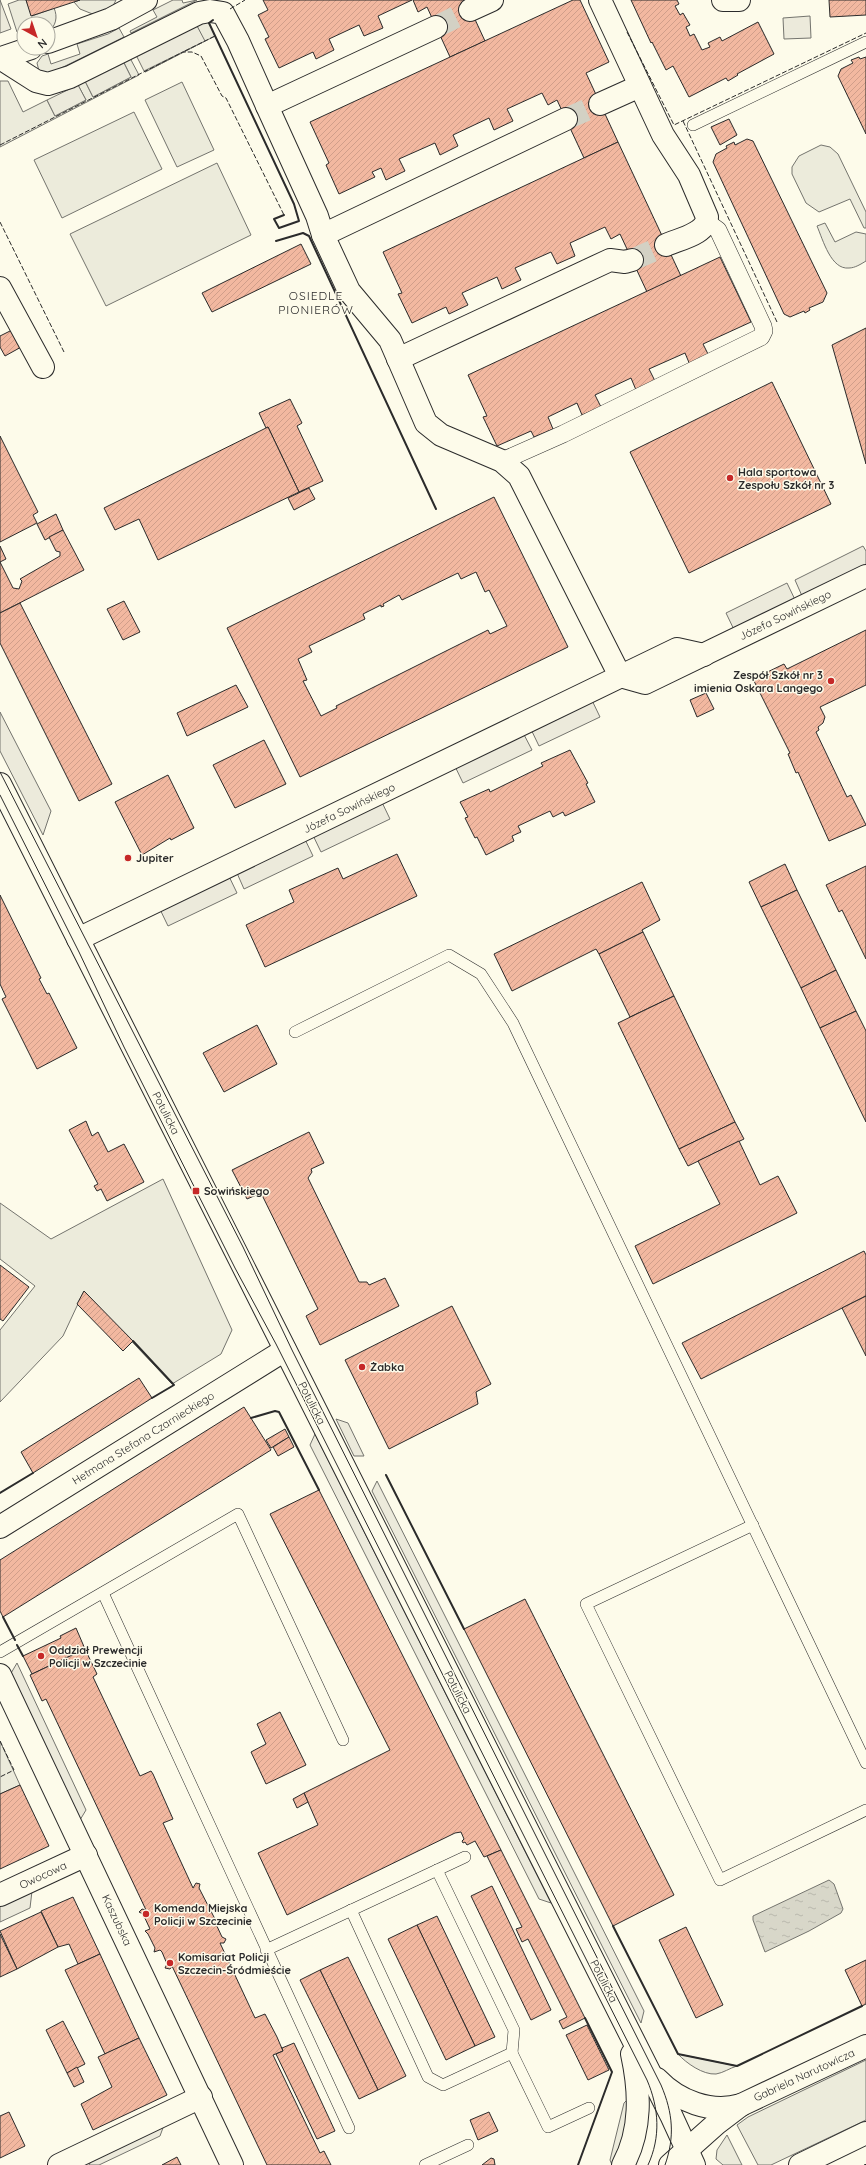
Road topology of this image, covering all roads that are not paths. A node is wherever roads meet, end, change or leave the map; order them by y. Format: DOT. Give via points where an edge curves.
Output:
graph roads {
  1 [pos="492,0"];
  2 [pos="600,0"];
  3 [pos="723,0"];
  4 [pos="739,0"];
  5 [pos="136,3"];
  6 [pos="470,10"];
  7 [pos="436,27"];
  8 [pos="56,39"];
  9 [pos="866,42"];
  10 [pos="16,53"];
  11 [pos="0,58"];
  12 [pos="640,86"];
  13 [pos="600,104"];
  14 [pos="267,106"];
  15 [pos="566,119"];
  16 [pos="693,125"];
  17 [pos="707,222"];
  18 [pos="323,235"];
  19 [pos="666,245"];
  20 [pos="632,260"];
  21 [pos="0,288"];
  22 [pos="398,359"];
  23 [pos="43,367"];
  24 [pos="502,461"];
  25 [pos="866,576"];
  26 [pos="620,676"];
  27 [pos="0,784"];
  28 [pos="78,939"];
  29 [pos="295,1032"];
  30 [pos="285,1350"];
  31 [pos="753,1525"];
  32 [pos="0,1527"];
  33 [pos="103,1593"];
  34 [pos="0,1652"];
  35 [pos="0,1675"];
  36 [pos="343,1740"];
  37 [pos="866,1763"];
  38 [pos="866,1810"];
  39 [pos="86,1855"];
  40 [pos="465,1857"];
  41 [pos="437,1870"];
  42 [pos="0,1895"];
  43 [pos="351,1910"];
  44 [pos="266,1950"];
  45 [pos="624,2022"];
  46 [pos="866,2046"];
  47 [pos="512,2053"];
  48 [pos="643,2060"];
  49 [pos="201,2097"];
  50 [pos="741,2105"];
  51 [pos="589,2108"];
  52 [pos="349,2128"];
  53 [pos="866,2133"];
  54 [pos="468,2145"];
  55 [pos="691,2157"];
  56 [pos="59,2165"];
  57 [pos="232,2165"];
  58 [pos="425,2165"];
  59 [pos="623,2165"];
  60 [pos="670,2165"];
  61 [pos="800,2165"];
  1 -- 6 [label="street"];
  2 -- 12 [label="street"];
  3 -- 4 [label="street"];
  5 -- 8 [label="street" via="111,19"];
  7 -- 14 [label="street"];
  9 -- 16 [label="lane"];
  10 -- 11 [label="street"];
  11 -- 14 [label="street" via="36,81 48,84 70,77 199,13 223,13"];
  12 -- 13 [label="street"];
  12 -- 17 [label="street" via="663,135 689,175"];
  14 -- 18 [label="street" via="317,216"];
  15 -- 18 [label="street"];
  17 -- 19 [label="street" via="702,230"];
  17 -- 24 [label="street" via="718,230 763,326 761,337"];
  18 -- 22 [label="street" via="349,291 385,332"];
  20 -- 22 [label="street" via="610,260"];
  21 -- 23 [label="street"];
  22 -- 24 [label="street" via="426,423 441,435"];
  24 -- 26 [label="street" via="512,469 526,488"];
  25 -- 26 [label="street, Józefa Sowińskiego" via="645,683"];
  26 -- 28 [label="street, Józefa Sowińskiego"];
  27 -- 28 [label="street, Potulicka"];
  28 -- 30 [label="street, Potulicka"];
  29 -- 31 [label="lane" via="449,955 481,974 513,1023"];
  30 -- 32 [label="street, Hetmana Stefana Czarnieckiego"];
  30 -- 45 [label="street, Potulicka"];
  31 -- 37 [label="lane"];
  31 -- 38 [label="lane" via="586,1604 720,1880"];
  33 -- 34 [label="lane"];
  33 -- 36 [label="lane" via="238,1514"];
  33 -- 44 [label="lane"];
  35 -- 39 [label="street, Kaszubska"];
  39 -- 42 [label="street, Owocowa"];
  39 -- 49 [label="street, Kaszubska"];
  40 -- 41 [label="lane"];
  41 -- 43 [label="lane"];
  41 -- 47 [label="lane" via="514,2030"];
  43 -- 44 [label="lane"];
  43 -- 47 [label="lane" via="428,2077 443,2085"];
  44 -- 52 [label="lane"];
  45 -- 48 [label="street, Potulicka"];
  45 -- 59 [label="street, Potulicka" via="634,2064 638,2099 636,2127"];
  46 -- 50 [label="street, Gabriela Narutowicza"];
  47 -- 51 [label="lane" via="548,2127"];
  48 -- 50 [label="street, Gabriela Narutowicza" via="664,2086 678,2097 714,2107"];
  48 -- 55 [label="street, Potulicka"];
  49 -- 56 [label="street"];
  49 -- 57 [label="street, Kaszubska"];
  50 -- 55 [label="street, Gabriela Narutowicza" via="716,2124"];
  53 -- 61 [label="street"];
  54 -- 58 [label="lane"];
  55 -- 60 [label="street, Gabriela Narutowicza"];
}
